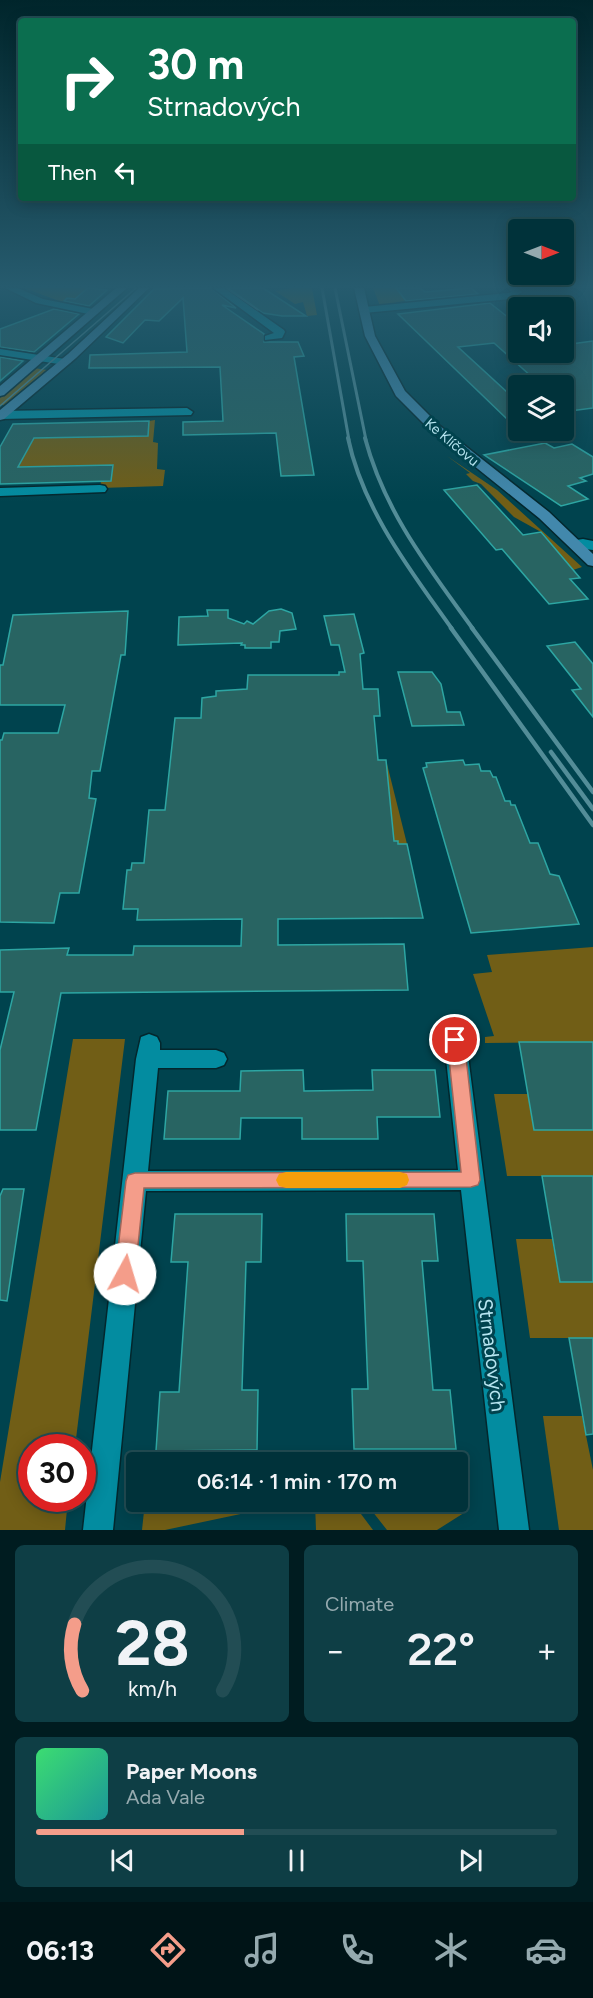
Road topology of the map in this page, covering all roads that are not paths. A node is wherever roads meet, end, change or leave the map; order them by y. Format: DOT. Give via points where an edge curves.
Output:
graph roads {
  1 [pos="37,359"];
  2 [pos="48,359"];
  3 [pos="68,359"];
  4 [pos="381,359"];
  5 [pos="65,362"];
  6 [pos="0,393"];
  7 [pos="187,412"];
  8 [pos="0,415"];
  9 [pos="100,489"];
  10 [pos="0,492"];
  11 [pos="575,544"];
  12 [pos="593,546"];
  13 [pos="593,562"];
  14 [pos="455,1040"];
  15 [pos="216,1059"];
  16 [pos="471,1180"];
  17 [pos="135,1181"];
  18 [pos="98,1530"];
  19 [pos="514,1530"];
  1 -- 6 [label="main road"];
  2 -- 5 [label="street"];
  3 -- 5 [label="main road"];
  4 -- 11 [label="main road, Ke Klíčovu" via="412,407"];
  5 -- 8 [label="main road"];
  7 -- 8 [label="street"];
  9 -- 10 [label="street"];
  11 -- 12 [label="street"];
  11 -- 13 [label="main road, Ke Klíčovu"];
  14 -- 16 [label="street, Strnadových"];
  15 -- 17 [label="street" via="148,1051"];
  16 -- 17 [label="street"];
  16 -- 19 [label="street, Strnadových"];
  17 -- 18 [label="street"];
}
